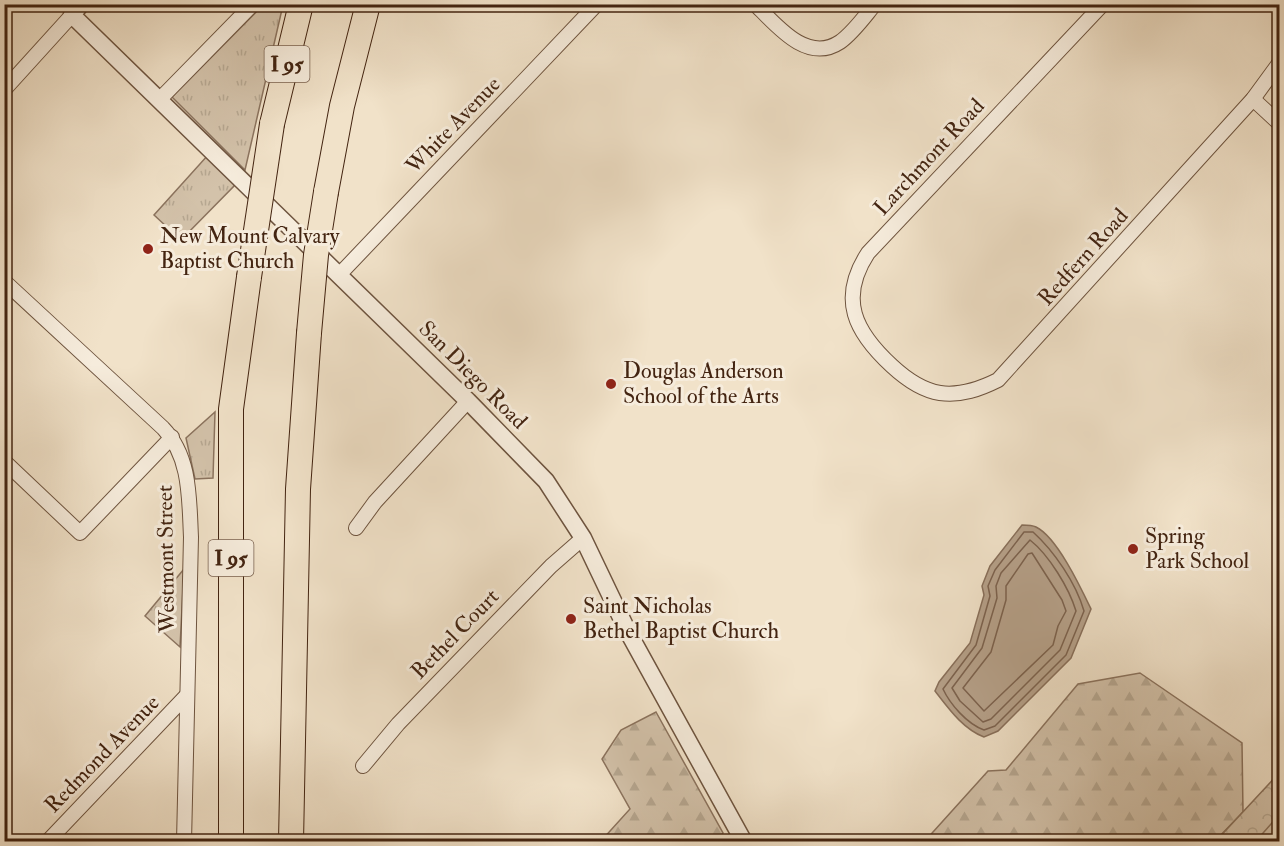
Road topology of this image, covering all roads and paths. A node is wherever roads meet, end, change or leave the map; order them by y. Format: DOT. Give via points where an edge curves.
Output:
graph roads {
  1 [pos="253,4"];
  2 [pos="301,4"];
  3 [pos="368,4"];
  4 [pos="597,4"];
  5 [pos="754,4"];
  6 [pos="875,4"];
  7 [pos="1103,4"];
  8 [pos="76,10"];
  9 [pos="1280,62"];
  10 [pos="4,90"];
  11 [pos="160,99"];
  12 [pos="1253,99"];
  13 [pos="1280,124"];
  14 [pos="339,275"];
  15 [pos="4,281"];
  16 [pos="883,359"];
  17 [pos="468,401"];
  18 [pos="172,437"];
  19 [pos="4,461"];
  20 [pos="356,528"];
  21 [pos="584,537"];
  22 [pos="187,695"];
  23 [pos="363,766"];
  24 [pos="47,842"];
  25 [pos="184,842"];
  26 [pos="231,842"];
  27 [pos="291,842"];
  28 [pos="744,842"];
  1 -- 11 [label="street"];
  2 -- 26 [label="highway, I 95, bridge" via="272,124 231,409"];
  3 -- 27 [label="highway, bridge" via="342,106 315,255 298,489"];
  4 -- 14 [label="street, White Avenue"];
  5 -- 6 [label="street" via="792,41 817,49 840,43"];
  7 -- 16 [label="street, Larchmont Road" via="876,244 860,266 852,288 852,306 866,339"];
  8 -- 10 [label="street"];
  8 -- 11 [label="street, San Diego Road"];
  9 -- 12 [label="street, Redfern Road"];
  11 -- 14 [label="street, San Diego Road"];
  12 -- 13 [label="street"];
  12 -- 16 [label="street, Redfern Road" via="998,380 963,393 940,393 922,388"];
  14 -- 17 [label="street, San Diego Road"];
  15 -- 18 [label="street, Westmont Street"];
  17 -- 20 [label="street"];
  17 -- 21 [label="street, San Diego Road" via="546,481"];
  18 -- 19 [label="street" via="80,533"];
  18 -- 22 [label="street, Westmont Street" via="183,461 190,504"];
  21 -- 23 [label="street, Bethel Court" via="398,724"];
  21 -- 28 [label="street, San Diego Road" via="627,630"];
  22 -- 24 [label="street, Redmond Avenue"];
  22 -- 25 [label="street, Westmont Street"];
}
